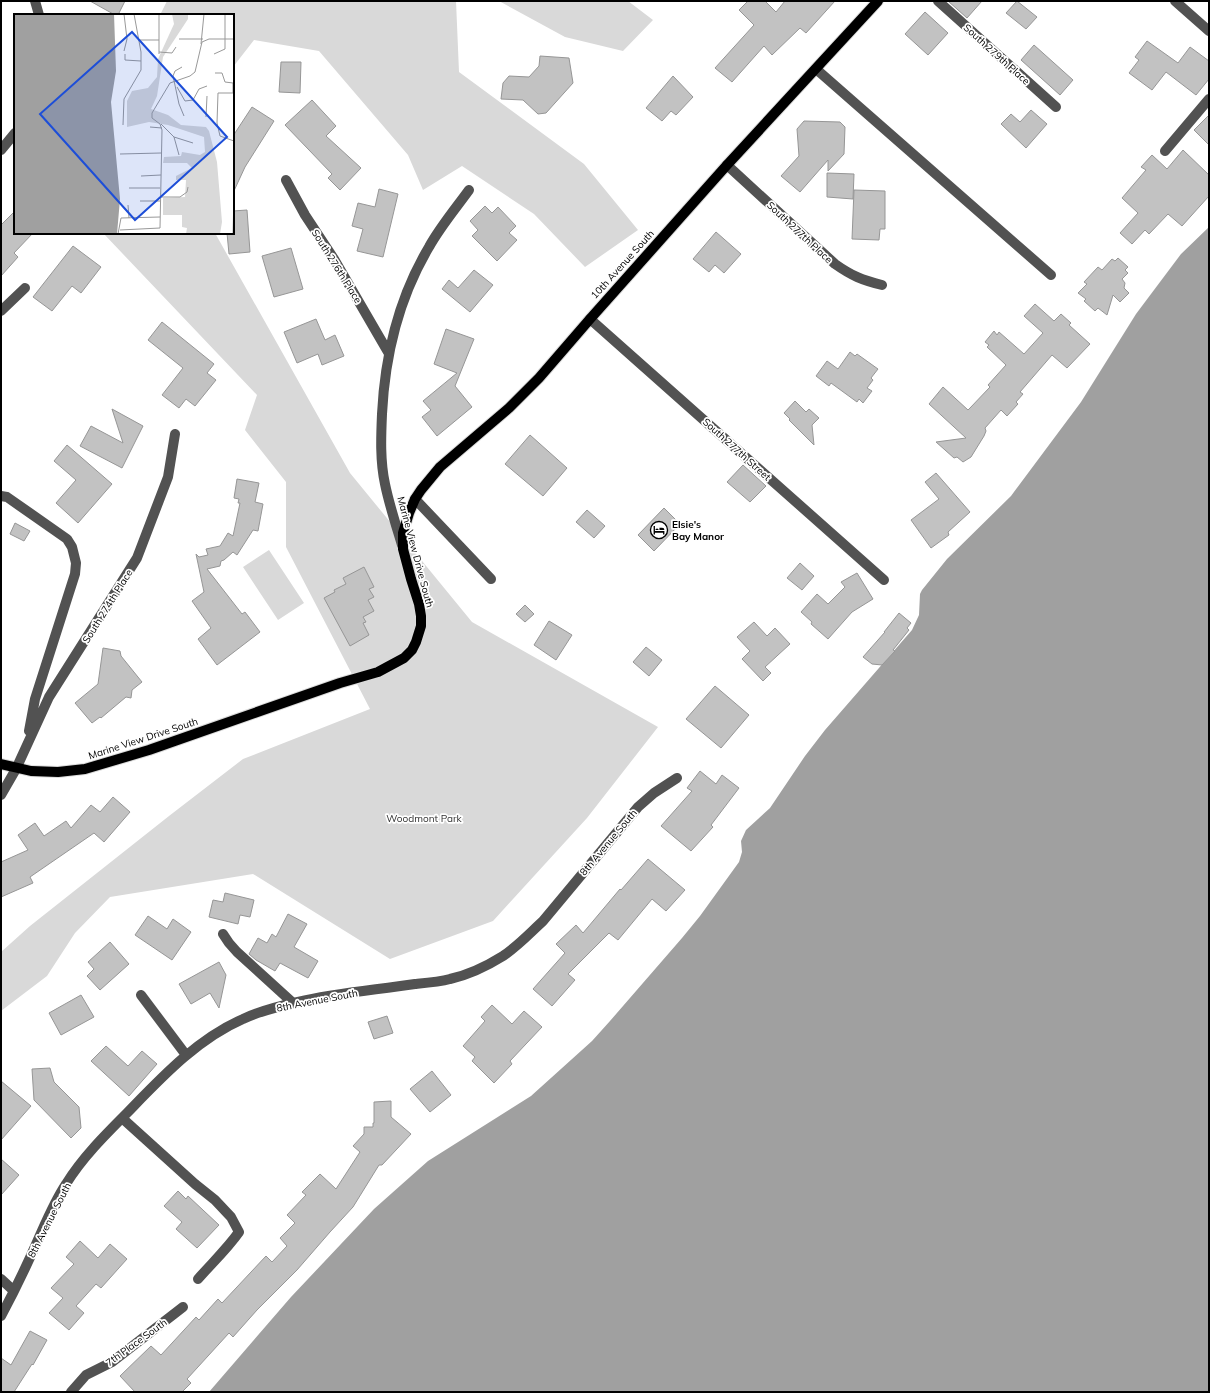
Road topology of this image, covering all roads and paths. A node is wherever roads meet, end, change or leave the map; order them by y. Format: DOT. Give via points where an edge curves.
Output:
graph roads {
  1 [pos="35,1"];
  2 [pos="938,1"];
  3 [pos="1175,1"];
  4 [pos="876,2"];
  5 [pos="39,14"];
  6 [pos="1209,31"];
  7 [pos="816,69"];
  8 [pos="1209,99"];
  9 [pos="1056,107"];
  10 [pos="14,134"];
  11 [pos="1,150"];
  12 [pos="1165,151"];
  13 [pos="727,165"];
  14 [pos="286,180"];
  15 [pos="469,190"];
  16 [pos="1051,275"];
  17 [pos="882,286"];
  18 [pos="25,288"];
  19 [pos="1,311"];
  20 [pos="590,319"];
  21 [pos="388,352"];
  22 [pos="175,434"];
  23 [pos="1,496"];
  24 [pos="415,498"];
  25 [pos="403,549"];
  26 [pos="491,579"];
  27 [pos="884,580"];
  28 [pos="26,747"];
  29 [pos="1,764"];
  30 [pos="16,769"];
  31 [pos="677,778"];
  32 [pos="1,795"];
  33 [pos="223,934"];
  34 [pos="141,995"];
  35 [pos="293,1003"];
  36 [pos="186,1055"];
  37 [pos="122,1118"];
  38 [pos="1,1279"];
  39 [pos="198,1279"];
  40 [pos="14,1291"];
  41 [pos="183,1307"];
  42 [pos="1,1316"];
  43 [pos="71,1392"];
  1 -- 5 [label="street"];
  2 -- 9 [label="street, South 279th Place"];
  3 -- 6 [label="street"];
  4 -- 7 [label="main road, 10th Avenue South"];
  7 -- 13 [label="main road, 10th Avenue South"];
  7 -- 16 [label="street"];
  8 -- 12 [label="street"];
  10 -- 11 [label="street"];
  13 -- 17 [label="street, South 277th Place" via="850,275"];
  13 -- 20 [label="main road, 10th Avenue South"];
  14 -- 21 [label="street, South 276th Place"];
  15 -- 21 [label="street, Marine View Drive South" via="430,245 416,271 404,299"];
  18 -- 19 [label="street"];
  20 -- 24 [label="main road, 10th Avenue South" via="539,378 440,467"];
  20 -- 27 [label="street, South 277th Street"];
  21 -- 25 [label="street, Marine View Drive South" via="382,456 385,483"];
  22 -- 28 [label="street, South 274th Place" via="168,477 137,558 49,697"];
  23 -- 28 [label="street" via="7,497 67,539 76,563 67,601 35,699"];
  24 -- 25 [label="main road, 10th Avenue South" via="403,533"];
  24 -- 26 [label="street"];
  25 -- 30 [label="main road, Marine View Drive South" via="419,604 421,626 412,650 387,668 150,750 85,769 31,772"];
  28 -- 30 [label="street, South 274th Place"];
  29 -- 30 [label="main road, Marine View Drive South"];
  30 -- 32 [label="street, South 274th Place"];
  31 -- 35 [label="street, 8th Avenue South" via="638,807 543,921 502,956 472,972 450,979"];
  33 -- 35 [label="street" via="237,952"];
  34 -- 36 [label="street"];
  35 -- 36 [label="street, 8th Avenue South" via="244,1018 214,1034"];
  36 -- 37 [label="street, 8th Avenue South"];
  37 -- 39 [label="street" via="215,1200 231,1217 239,1232"];
  37 -- 40 [label="street, 8th Avenue South" via="66,1184"];
  38 -- 40 [label="street"];
  40 -- 42 [label="street, 8th Avenue South"];
  41 -- 43 [label="street, 7th Place South" via="112,1362 86,1375"];
}
